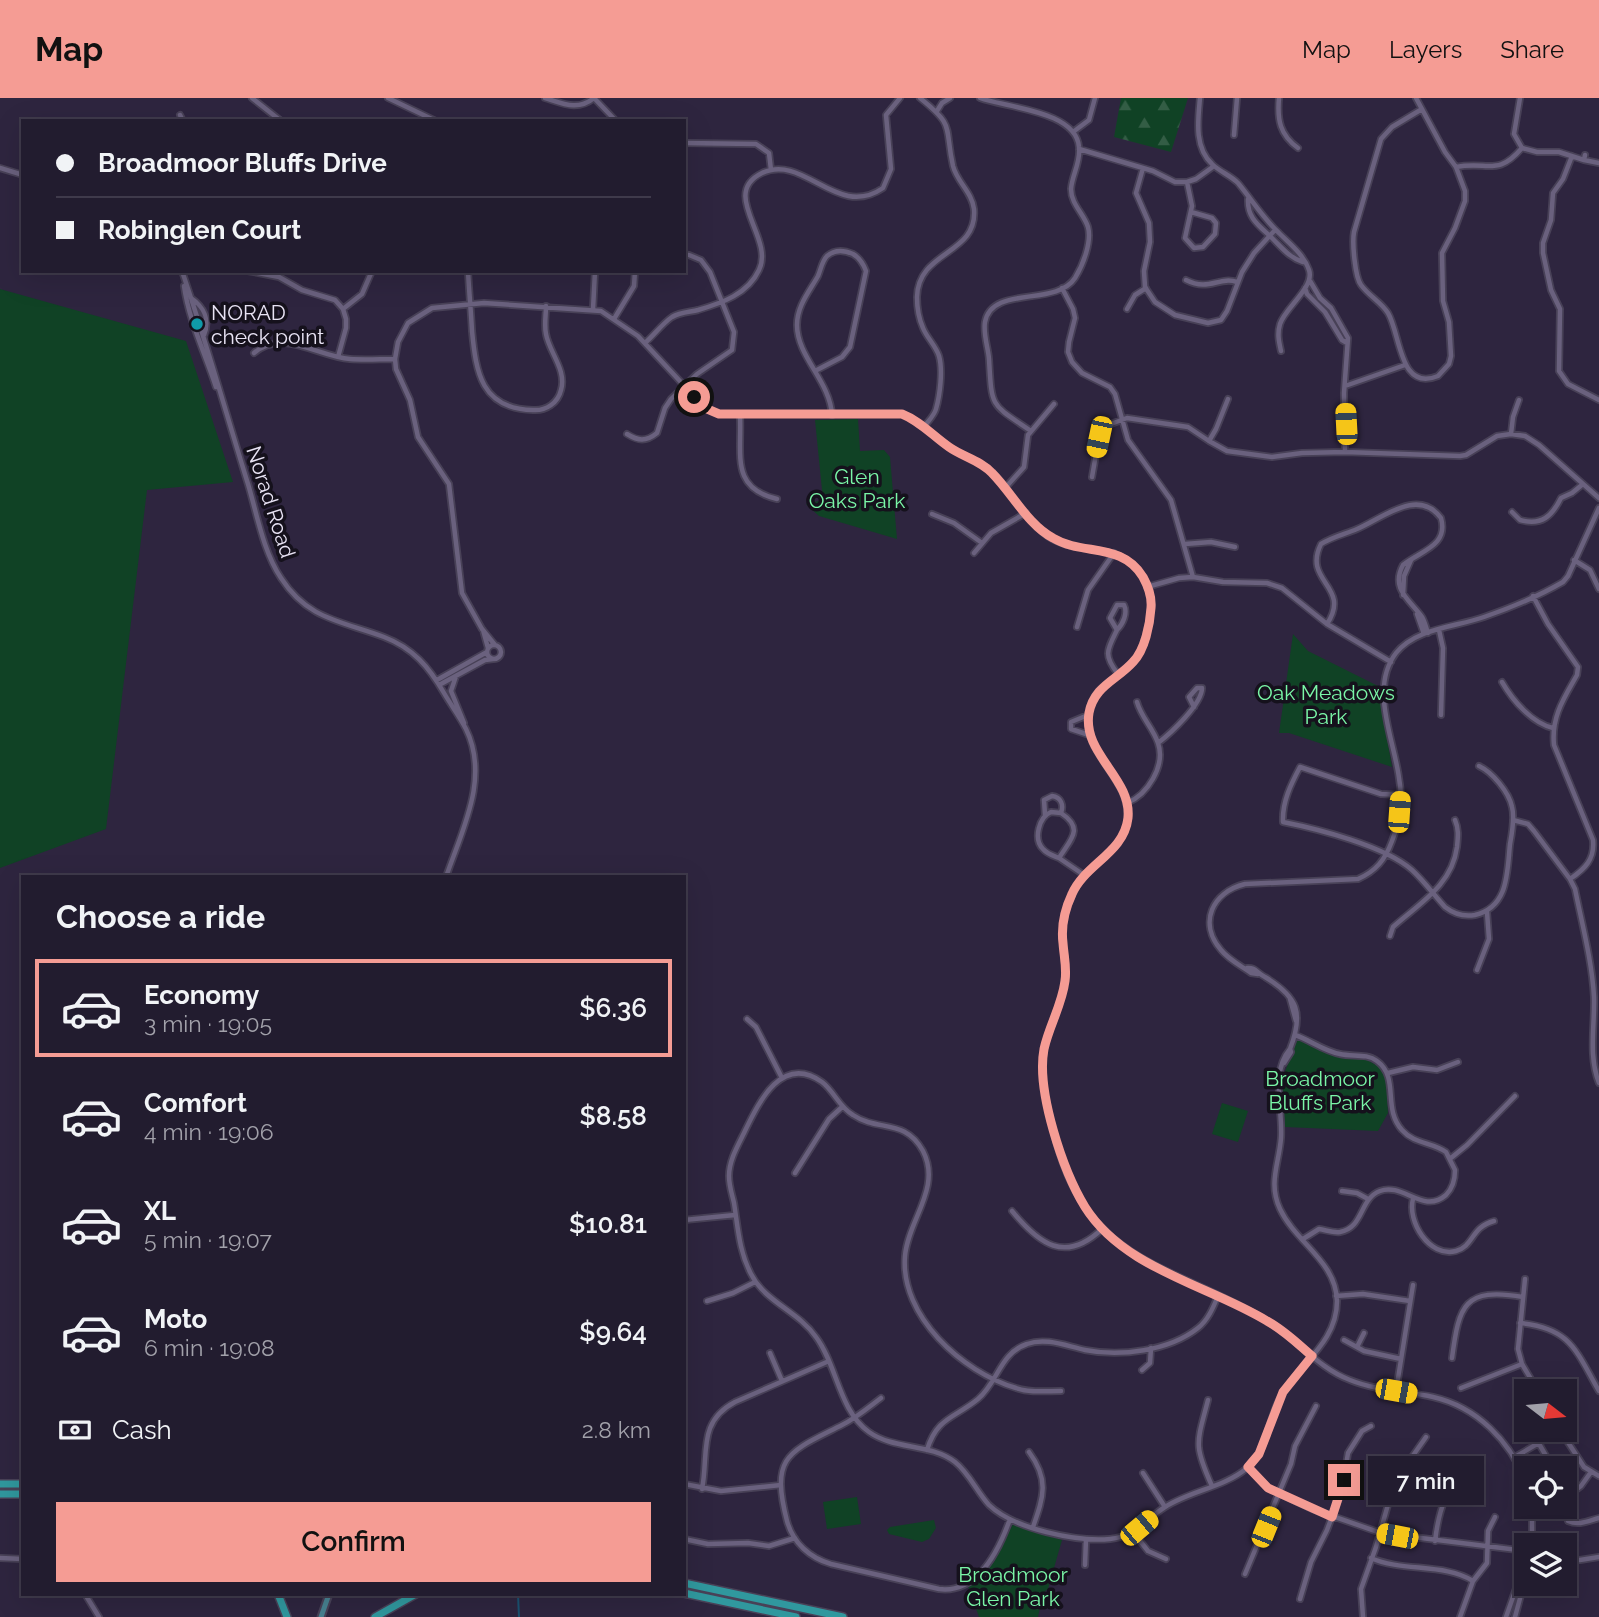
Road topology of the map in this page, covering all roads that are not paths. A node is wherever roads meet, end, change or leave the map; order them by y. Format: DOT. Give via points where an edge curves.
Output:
graph roads {
  1 [pos="252,98"];
  2 [pos="388,98"];
  3 [pos="545,98"];
  4 [pos="594,98"];
  5 [pos="900,98"];
  6 [pos="920,98"];
  7 [pos="950,98"];
  8 [pos="980,98"];
  9 [pos="1095,98"];
  10 [pos="1200,98"];
  11 [pos="1237,98"];
  12 [pos="1279,98"];
  13 [pos="1416,98"];
  14 [pos="1520,98"];
  15 [pos="1422,109"];
  16 [pos="937,111"];
  17 [pos="278,119"];
  18 [pos="432,119"];
  19 [pos="614,119"];
  20 [pos="1073,132"];
  21 [pos="1234,135"];
  22 [pos="686,143"];
  23 [pos="1298,148"];
  24 [pos="1521,148"];
  25 [pos="1079,149"];
  26 [pos="1572,156"];
  27 [pos="1599,163"];
  28 [pos="1212,164"];
  29 [pos="1456,167"];
  30 [pos="0,168"];
  31 [pos="1143,168"];
  32 [pos="771,170"];
  33 [pos="21,174"];
  34 [pos="1187,182"];
  35 [pos="1248,198"];
  36 [pos="1191,212"];
  37 [pos="1275,230"];
  38 [pos="1269,236"];
  39 [pos="689,255"];
  40 [pos="1304,262"];
  41 [pos="181,273"];
  42 [pos="182,273"];
  43 [pos="257,273"];
  44 [pos="371,273"];
  45 [pos="468,273"];
  46 [pos="595,273"];
  47 [pos="635,273"];
  48 [pos="1186,280"];
  49 [pos="1310,281"];
  50 [pos="1237,282"];
  51 [pos="1062,288"];
  52 [pos="1146,288"];
  53 [pos="1305,288"];
  54 [pos="1320,298"];
  55 [pos="722,302"];
  56 [pos="1315,303"];
  57 [pos="470,304"];
  58 [pos="546,306"];
  59 [pos="343,309"];
  60 [pos="593,309"];
  61 [pos="1127,309"];
  62 [pos="614,319"];
  63 [pos="645,343"];
  64 [pos="1347,343"];
  65 [pos="1281,351"];
  66 [pos="254,353"];
  67 [pos="338,357"];
  68 [pos="395,359"];
  69 [pos="1405,365"];
  70 [pos="816,371"];
  71 [pos="684,386"];
  72 [pos="1345,386"];
  73 [pos="1228,399"];
  74 [pos="1518,400"];
  75 [pos="1599,400"];
  76 [pos="1054,404"];
  77 [pos="226,412"];
  78 [pos="740,415"];
  79 [pos="832,415"];
  80 [pos="1122,419"];
  81 [pos="924,427"];
  82 [pos="1031,431"];
  83 [pos="626,434"];
  84 [pos="1511,434"];
  85 [pos="1209,441"];
  86 [pos="1345,452"];
  87 [pos="1092,478"];
  88 [pos="1583,484"];
  89 [pos="1006,487"];
  90 [pos="1599,498"];
  91 [pos="777,499"];
  92 [pos="1599,508"];
  93 [pos="1512,512"];
  94 [pos="1026,513"];
  95 [pos="932,514"];
  96 [pos="982,543"];
  97 [pos="1185,544"];
  98 [pos="1235,547"];
  99 [pos="974,553"];
  100 [pos="1114,553"];
  101 [pos="1574,560"];
  102 [pos="1193,577"];
  103 [pos="1147,587"];
  104 [pos="1599,589"];
  105 [pos="1534,596"];
  106 [pos="1327,624"];
  107 [pos="1077,627"];
  108 [pos="482,629"];
  109 [pos="1116,630"];
  110 [pos="1439,631"];
  111 [pos="1427,634"];
  112 [pos="495,645"];
  113 [pos="488,650"];
  114 [pos="493,659"];
  115 [pos="1391,662"];
  116 [pos="1118,674"];
  117 [pos="457,675"];
  118 [pos="1502,682"];
  119 [pos="438,683"];
  120 [pos="1137,702"];
  121 [pos="1194,706"];
  122 [pos="1088,715"];
  123 [pos="1441,715"];
  124 [pos="1553,728"];
  125 [pos="467,731"];
  126 [pos="1090,735"];
  127 [pos="1158,743"];
  128 [pos="1479,766"];
  129 [pos="1401,795"];
  130 [pos="1127,803"];
  131 [pos="1061,813"];
  132 [pos="1045,815"];
  133 [pos="1455,820"];
  134 [pos="1513,820"];
  135 [pos="1387,855"];
  136 [pos="1059,858"];
  137 [pos="447,875"];
  138 [pos="1084,875"];
  139 [pos="1570,879"];
  140 [pos="1432,893"];
  141 [pos="1487,912"];
  142 [pos="1391,936"];
  143 [pos="1477,970"];
  144 [pos="747,1019"];
  145 [pos="1295,1035"];
  146 [pos="1596,1054"];
  147 [pos="1458,1062"];
  148 [pos="1388,1073"];
  149 [pos="782,1078"];
  150 [pos="1599,1083"];
  151 [pos="1515,1096"];
  152 [pos="842,1107"];
  153 [pos="1451,1158"];
  154 [pos="795,1173"];
  155 [pos="1342,1191"];
  156 [pos="1368,1199"];
  157 [pos="1413,1199"];
  158 [pos="1012,1211"];
  159 [pos="735,1215"];
  160 [pos="686,1220"];
  161 [pos="1494,1221"];
  162 [pos="1102,1229"];
  163 [pos="1303,1239"];
  164 [pos="1525,1279"];
  165 [pos="755,1282"];
  166 [pos="1413,1285"];
  167 [pos="1218,1296"];
  168 [pos="1336,1296"];
  169 [pos="1523,1297"];
  170 [pos="707,1301"];
  171 [pos="1410,1301"];
  172 [pos="1520,1323"];
  173 [pos="1364,1333"];
  174 [pos="1344,1340"];
  175 [pos="1357,1347"];
  176 [pos="1151,1348"];
  177 [pos="771,1353"];
  178 [pos="1312,1356"];
  179 [pos="1452,1358"];
  180 [pos="1401,1359"];
  181 [pos="829,1361"];
  182 [pos="1522,1364"];
  183 [pos="1142,1370"];
  184 [pos="993,1379"];
  185 [pos="1531,1379"];
  186 [pos="782,1381"];
  187 [pos="1461,1388"];
  188 [pos="1061,1391"];
  189 [pos="1396,1391"];
  190 [pos="1599,1391"];
  191 [pos="881,1398"];
  192 [pos="1208,1401"];
  193 [pos="1316,1406"];
  194 [pos="854,1418"];
  195 [pos="1371,1426"];
  196 [pos="1426,1437"];
  197 [pos="1567,1442"];
  198 [pos="1539,1443"];
  199 [pos="927,1450"];
  200 [pos="1030,1452"];
  201 [pos="1514,1456"];
  202 [pos="1517,1456"];
  203 [pos="1546,1456"];
  204 [pos="1248,1467"];
  205 [pos="1472,1467"];
  206 [pos="1591,1472"];
  207 [pos="1143,1473"];
  208 [pos="1599,1476"];
  209 [pos="0,1484"];
  210 [pos="21,1484"];
  211 [pos="686,1485"];
  212 [pos="781,1485"];
  213 [pos="1212,1486"];
  214 [pos="702,1489"];
  215 [pos="1577,1489"];
  216 [pos="0,1494"];
  217 [pos="21,1494"];
  218 [pos="1279,1494"];
  219 [pos="1165,1507"];
  220 [pos="1332,1517"];
  221 [pos="1495,1517"];
  222 [pos="1599,1518"];
  223 [pos="1010,1519"];
  224 [pos="1567,1519"];
  225 [pos="1033,1527"];
  226 [pos="1133,1532"];
  227 [pos="1381,1533"];
  228 [pos="794,1538"];
  229 [pos="686,1539"];
  230 [pos="1086,1539"];
  231 [pos="1435,1541"];
  232 [pos="1487,1547"];
  233 [pos="1514,1550"];
  234 [pos="1599,1557"];
  235 [pos="0,1558"];
  236 [pos="1371,1558"];
  237 [pos="21,1559"];
  238 [pos="1166,1559"];
  239 [pos="1577,1560"];
  240 [pos="1085,1565"];
  241 [pos="1245,1574"];
  242 [pos="1473,1581"];
  243 [pos="686,1583"];
  244 [pos="686,1593"];
  245 [pos="1514,1594"];
  246 [pos="86,1596"];
  247 [pos="279,1596"];
  248 [pos="329,1596"];
  249 [pos="412,1596"];
  250 [pos="1521,1596"];
  251 [pos="1300,1599"];
  252 [pos="99,1617"];
  253 [pos="287,1617"];
  254 [pos="321,1617"];
  255 [pos="375,1617"];
  256 [pos="796,1617"];
  257 [pos="843,1617"];
  258 [pos="1363,1617"];
  259 [pos="1461,1617"];
  260 [pos="1506,1617"];
  261 [pos="1515,1617"];
  1 -- 17 [label="street"];
  2 -- 18 [label="street"];
  3 -- 4 [label="street" via="579,106"];
  4 -- 19 [label="street"];
  5 -- 32 [label="street" via="886,115 891,169 888,180 875,193 837,194 800,174"];
  6 -- 16 [label="street"];
  7 -- 16 [label="street"];
  8 -- 20 [label="street" via="1055,117"];
  9 -- 20 [label="street" via="1089,120"];
  10 -- 28 [label="street" via="1200,144"];
  11 -- 21 [label="street"];
  12 -- 23 [label="street" via="1281,131"];
  13 -- 15 [label="street"];
  14 -- 24 [label="street" via="1514,134"];
  15 -- 29 [label="street"];
  15 -- 69 [label="street" via="1381,139 1353,238 1358,280 1389,316"];
  16 -- 81 [label="street" via="948,126 954,171 970,195 974,215 967,237 934,260 919,281 918,312 940,366 936,411"];
  20 -- 25 [label="street"];
  22 -- 32 [label="street" via="756,144 769,153"];
  24 -- 26 [label="street"];
  24 -- 29 [label="street" via="1503,165"];
  25 -- 31 [label="street"];
  25 -- 51 [label="street" via="1071,192 1088,227 1089,242 1074,280"];
  26 -- 27 [label="street"];
  26 -- 75 [label="street" via="1553,193 1542,253 1560,309 1559,371 1568,384"];
  28 -- 34 [label="street" via="1202,176"];
  28 -- 35 [label="street" via="1233,178"];
  29 -- 69 [label="street" via="1465,201 1441,258 1450,360 1442,373 1429,379 1416,376"];
  30 -- 33 [label="street"];
  31 -- 34 [label="street" via="1170,181"];
  31 -- 52 [label="street" via="1136,192 1149,217"];
  32 -- 55 [label="street" via="752,181 744,199 759,236 760,269 745,289"];
  34 -- 36 [label="street"];
  35 -- 37 [label="street"];
  35 -- 38 [label="street" via="1254,222"];
  36 -- 36 [label="street" via="1216,223 1203,247 1194,248 1185,238"];
  37 -- 38 [label="street"];
  37 -- 40 [label="street"];
  38 -- 40 [label="street" via="1289,256"];
  38 -- 50 [label="street"];
  39 -- 55 [label="street" via="706,266"];
  40 -- 49 [label="street"];
  41 -- 77 [label="street, Norad Road" via="186,306"];
  42 -- 77 [label="street, Norad Road"];
  43 -- 59 [label="street" via="289,280 335,300"];
  44 -- 59 [label="street" via="362,294"];
  45 -- 57 [label="street"];
  46 -- 60 [label="street"];
  47 -- 62 [label="street" via="634,286"];
  48 -- 50 [label="street" via="1207,286 1225,280"];
  49 -- 53 [label="street"];
  49 -- 54 [label="street"];
  50 -- 52 [label="street" via="1225,316 1208,323 1175,315 1155,302"];
  51 -- 80 [label="street" via="1075,318 1068,352 1072,362 1082,373 1110,387"];
  51 -- 82 [label="street" via="1002,302 990,311 985,323 991,396 1000,409"];
  52 -- 61 [label="street"];
  53 -- 56 [label="street"];
  53 -- 65 [label="street" via="1280,322"];
  54 -- 56 [label="street"];
  54 -- 64 [label="street" via="1331,307"];
  55 -- 63 [label="street" via="672,317"];
  55 -- 71 [label="street" via="734,332 732,350"];
  56 -- 64 [label="street"];
  57 -- 58 [label="street"];
  57 -- 58 [label="street" via="481,382 500,401 530,411 555,402 563,382 546,335"];
  57 -- 68 [label="street" via="432,308 414,317 402,332"];
  58 -- 60 [label="street"];
  59 -- 67 [label="street" via="346,328"];
  60 -- 62 [label="street"];
  62 -- 63 [label="street"];
  63 -- 71 [label="street"];
  64 -- 72 [label="street"];
  66 -- 67 [label="street" via="281,342"];
  67 -- 68 [label="street"];
  68 -- 108 [label="street" via="418,437 449,484 462,593"];
  69 -- 72 [label="street"];
  70 -- 70 [label="street" via="799,341 799,310 826,257 838,251 850,253 862,261 866,275 852,340 842,356"];
  70 -- 79 [label="street" via="829,395"];
  71 -- 78 [label="street" via="705,408"];
  71 -- 83 [label="street" via="665,408 657,433 643,440"];
  72 -- 86 [label="street"];
  73 -- 85 [label="street"];
  74 -- 84 [label="street"];
  76 -- 82 [label="street"];
  77 -- 119 [label="street, Norad Road" via="273,564 289,590 320,615 408,649"];
  78 -- 79 [label="street"];
  78 -- 91 [label="street" via="744,480 754,491"];
  79 -- 81 [label="street" via="902,414"];
  80 -- 85 [label="street" via="1188,427"];
  80 -- 87 [label="street" via="1108,425 1099,437"];
  80 -- 97 [label="street" via="1133,449 1171,500"];
  81 -- 89 [label="street" via="984,465"];
  82 -- 89 [label="street" via="1024,467"];
  84 -- 86 [label="street" via="1489,439 1460,456"];
  84 -- 88 [label="street" via="1532,439"];
  85 -- 86 [label="street" via="1227,451 1272,457"];
  88 -- 90 [label="street"];
  88 -- 93 [label="street" via="1561,498 1553,513 1540,522 1520,520"];
  89 -- 94 [label="street"];
  92 -- 101 [label="street"];
  94 -- 96 [label="street" via="990,533"];
  94 -- 100 [label="street" via="1055,540"];
  95 -- 96 [label="street"];
  96 -- 99 [label="street"];
  97 -- 98 [label="street" via="1211,542"];
  97 -- 102 [label="street"];
  100 -- 103 [label="street" via="1135,567"];
  100 -- 107 [label="street" via="1088,590"];
  101 -- 104 [label="street" via="1590,570"];
  101 -- 105 [label="street" via="1565,579"];
  102 -- 103 [label="street"];
  102 -- 106 [label="street" via="1275,585"];
  103 -- 116 [label="street" via="1151,607 1141,650"];
  105 -- 110 [label="street"];
  105 -- 124 [label="street" via="1578,667"];
  106 -- 111 [label="street" via="1334,614 1335,599 1316,567 1321,544 1405,505 1422,504 1441,518 1442,534 1434,547 1403,565 1398,587 1421,615"];
  106 -- 115 [label="street"];
  108 -- 112 [label="street"];
  108 -- 113 [label="street"];
  109 -- 109 [label="street" via="1125,613 1124,605 1117,605 1111,614"];
  109 -- 116 [label="street" via="1107,651"];
  110 -- 111 [label="street"];
  110 -- 123 [label="street" via="1443,648"];
  111 -- 115 [label="street" via="1405,644"];
  112 -- 113 [label="street"];
  112 -- 114 [label="street" via="501,652"];
  113 -- 114 [label="street"];
  113 -- 119 [label="street"];
  114 -- 117 [label="street"];
  115 -- 129 [label="street" via="1383,689"];
  116 -- 122 [label="street" via="1096,695"];
  117 -- 119 [label="street"];
  117 -- 125 [label="street" via="451,691"];
  118 -- 124 [label="street" via="1535,721"];
  119 -- 125 [label="street, Norad Road"];
  120 -- 127 [label="street"];
  121 -- 127 [label="street"];
  122 -- 126 [label="street"];
  122 -- 126 [label="street" via="1071,722 1071,729"];
  124 -- 139 [label="street" via="1557,752 1593,840 1587,865"];
  125 -- 137 [label="street, Norad Road" via="475,761 474,794"];
  126 -- 130 [label="street"];
  127 -- 130 [label="street" via="1159,761 1148,788"];
  128 -- 134 [label="street" via="1488,770 1509,799"];
  129 -- 135 [label="street"];
  129 -- 135 [label="street" via="1381,794 1300,767 1286,799 1283,822 1312,827"];
  130 -- 138 [label="street" via="1127,823 1120,840"];
  131 -- 132 [label="street"];
  131 -- 132 [label="street" via="1062,804 1052,796 1044,800"];
  131 -- 136 [label="street" via="1074,825 1075,833"];
  132 -- 136 [label="street" via="1038,843"];
  133 -- 140 [label="street" via="1459,828 1454,864"];
  134 -- 139 [label="street" via="1528,824"];
  134 -- 141 [label="street" via="1506,883 1502,897"];
  135 -- 140 [label="street" via="1409,867"];
  135 -- 145 [label="street" via="1373,872 1358,879 1245,884 1228,889 1211,913 1212,936 1225,955 1254,968 1294,1001 1298,1012"];
  136 -- 138 [label="street"];
  138 -- 162 [label="street" via="1063,922 1065,985 1045,1043 1043,1071 1065,1166 1086,1209"];
  139 -- 146 [label="street" via="1594,995"];
  140 -- 141 [label="street" via="1460,915"];
  140 -- 142 [label="street" via="1393,927"];
  141 -- 143 [label="street" via="1489,939"];
  144 -- 149 [label="street" via="756,1027"];
  145 -- 148 [label="street" via="1334,1053 1372,1058"];
  145 -- 163 [label="street" via="1278,1088 1281,1137 1274,1170 1275,1192 1287,1221"];
  146 -- 150 [label="street"];
  147 -- 148 [label="street" via="1437,1070 1413,1067"];
  148 -- 153 [label="street" via="1390,1108 1397,1124 1412,1139 1441,1148"];
  149 -- 152 [label="street" via="797,1074 815,1078"];
  149 -- 159 [label="street" via="761,1100 732,1159 729,1181"];
  151 -- 153 [label="street"];
  152 -- 154 [label="street"];
  152 -- 184 [label="street" via="860,1119 901,1129 923,1152 929,1181 906,1244 908,1284 935,1334"];
  153 -- 157 [label="street" via="1455,1177 1446,1195 1430,1202"];
  155 -- 156 [label="street"];
  156 -- 157 [label="street" via="1390,1189"];
  156 -- 163 [label="street" via="1359,1220 1348,1229 1319,1229"];
  157 -- 161 [label="street" via="1411,1212 1417,1230 1447,1252 1462,1248 1480,1226"];
  158 -- 162 [label="street" via="1031,1234 1053,1246 1083,1244"];
  159 -- 160 [label="street"];
  159 -- 165 [label="street" via="741,1248"];
  162 -- 167 [label="street" via="1147,1262"];
  163 -- 168 [label="street" via="1329,1271"];
  164 -- 169 [label="street"];
  165 -- 170 [label="street"];
  165 -- 181 [label="street" via="805,1323"];
  166 -- 171 [label="street"];
  167 -- 176 [label="street" via="1197,1329"];
  167 -- 178 [label="street" via="1267,1321"];
  168 -- 171 [label="street" via="1363,1294"];
  168 -- 178 [label="street" via="1332,1329"];
  169 -- 172 [label="street"];
  169 -- 179 [label="street" via="1492,1294 1472,1300 1459,1316"];
  171 -- 180 [label="street"];
  172 -- 182 [label="street"];
  172 -- 190 [label="street" via="1544,1326 1564,1338"];
  173 -- 175 [label="street"];
  174 -- 175 [label="street"];
  175 -- 180 [label="street"];
  176 -- 183 [label="street" via="1150,1363"];
  176 -- 184 [label="street" via="1100,1352 1036,1342 1013,1351"];
  177 -- 186 [label="street"];
  178 -- 189 [label="street" via="1347,1379"];
  178 -- 204 [label="street" via="1283,1392 1259,1454"];
  180 -- 189 [label="street"];
  181 -- 186 [label="street"];
  181 -- 194 [label="street"];
  182 -- 185 [label="street"];
  182 -- 187 [label="street"];
  184 -- 188 [label="street" via="1021,1390"];
  184 -- 199 [label="street" via="977,1400 939,1425"];
  186 -- 214 [label="street" via="729,1405 715,1419 705,1441"];
  189 -- 201 [label="street" via="1457,1405 1490,1427"];
  191 -- 194 [label="street"];
  192 -- 213 [label="street" via="1198,1445"];
  193 -- 218 [label="street" via="1295,1446"];
  194 -- 199 [label="street" via="879,1438"];
  194 -- 212 [label="street" via="794,1450 783,1468"];
  195 -- 220 [label="street" via="1362,1431 1348,1453"];
  196 -- 227 [label="street" via="1396,1480"];
  197 -- 206 [label="street"];
  198 -- 202 [label="street"];
  198 -- 203 [label="street"];
  199 -- 223 [label="street" via="956,1464 991,1506"];
  200 -- 225 [label="street" via="1043,1487"];
  204 -- 213 [label="street"];
  204 -- 218 [label="street" via="1262,1485"];
  205 -- 231 [label="street" via="1441,1505"];
  206 -- 208 [label="street"];
  206 -- 215 [label="street"];
  207 -- 219 [label="street"];
  209 -- 210 [label="highway"];
  211 -- 214 [label="street"];
  212 -- 214 [label="street"];
  212 -- 228 [label="street"];
  213 -- 219 [label="street"];
  216 -- 217 [label="highway"];
  218 -- 220 [label="street"];
  218 -- 241 [label="street"];
  219 -- 226 [label="street"];
  220 -- 227 [label="street"];
  220 -- 251 [label="street"];
  221 -- 232 [label="street"];
  222 -- 224 [label="street" via="1573,1524"];
  223 -- 225 [label="street"];
  223 -- 228 [label="street" via="988,1565 964,1585 948,1590 825,1562"];
  225 -- 230 [label="street"];
  226 -- 230 [label="street" via="1113,1539"];
  226 -- 238 [label="street" via="1148,1551"];
  227 -- 231 [label="street"];
  227 -- 236 [label="street"];
  228 -- 229 [label="street" via="769,1546"];
  230 -- 240 [label="street"];
  231 -- 232 [label="street"];
  232 -- 233 [label="street"];
  232 -- 242 [label="street" via="1485,1567"];
  234 -- 239 [label="street"];
  235 -- 237 [label="street"];
  236 -- 242 [label="street" via="1460,1574"];
  236 -- 258 [label="street" via="1360,1596"];
  242 -- 259 [label="street"];
  243 -- 257 [label="highway"];
  244 -- 256 [label="highway"];
  245 -- 260 [label="street"];
  246 -- 252 [label="street"];
  247 -- 253 [label="highway"];
  248 -- 254 [label="main road"];
  249 -- 255 [label="highway"];
  250 -- 261 [label="street"];
}
